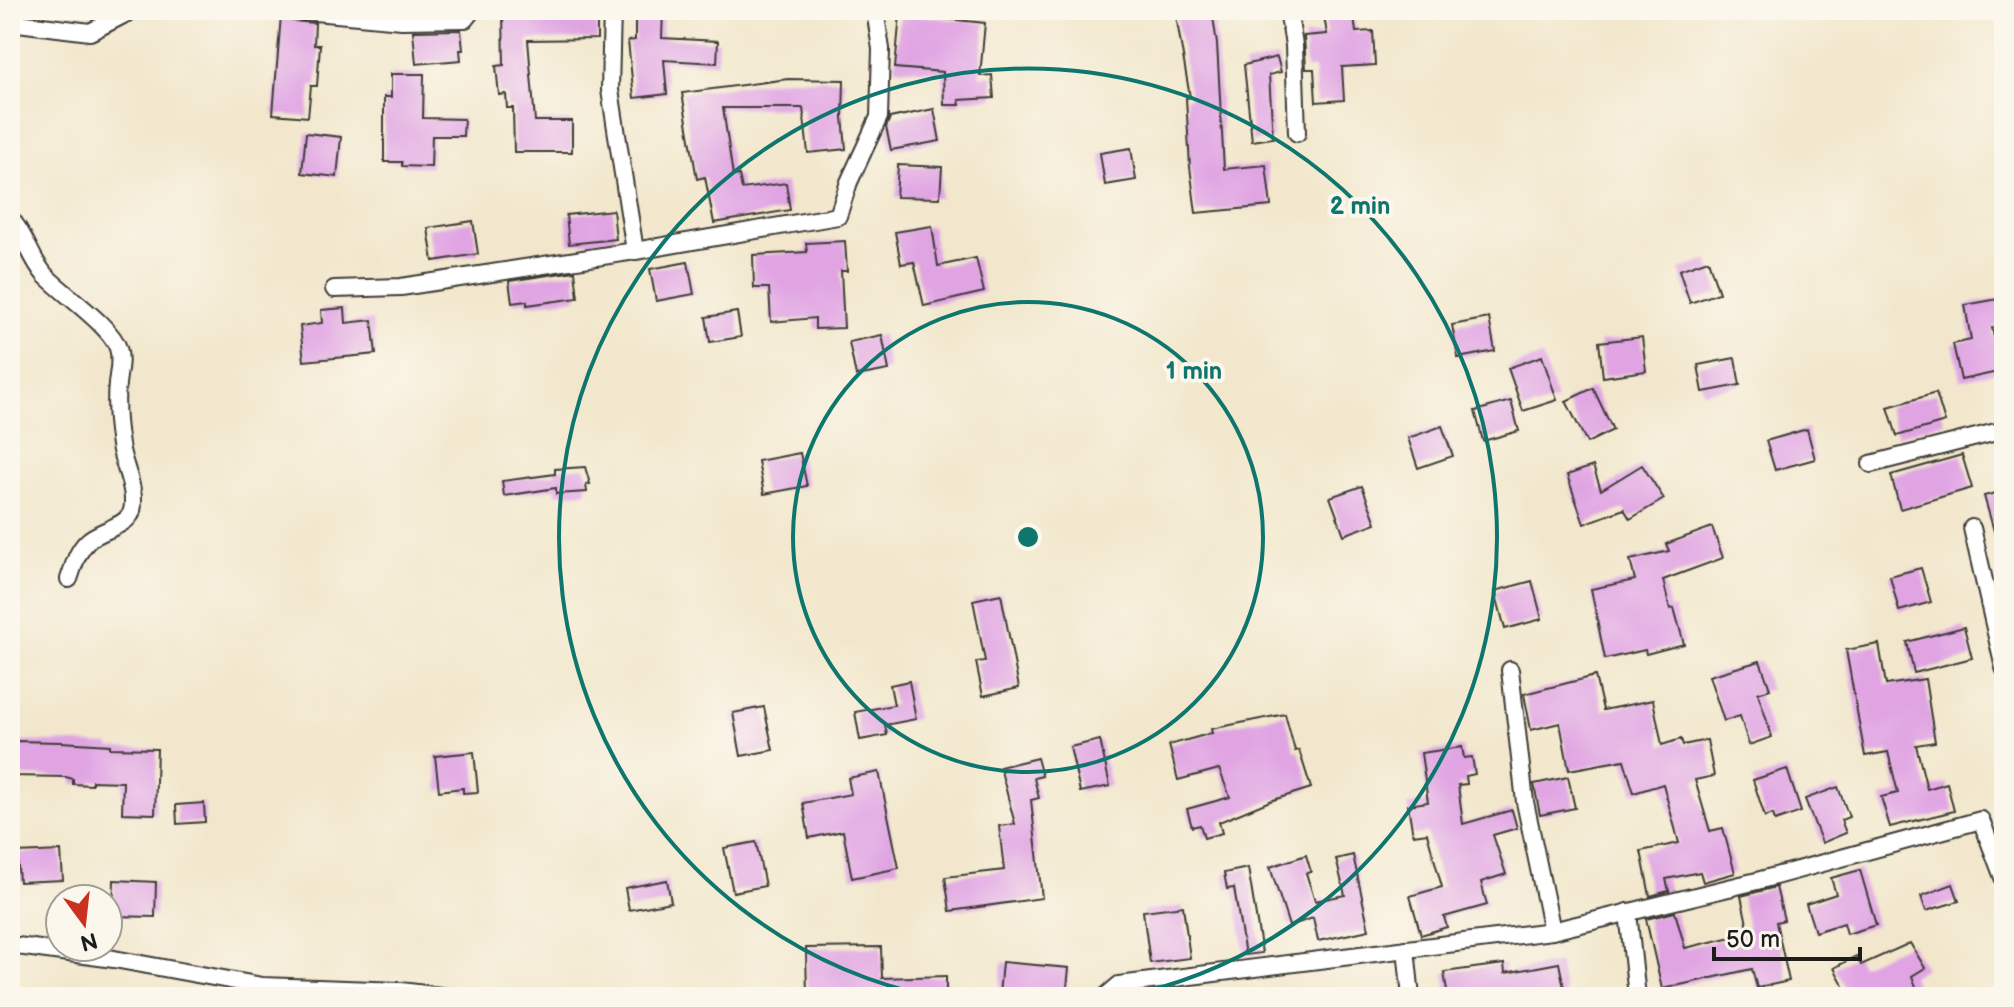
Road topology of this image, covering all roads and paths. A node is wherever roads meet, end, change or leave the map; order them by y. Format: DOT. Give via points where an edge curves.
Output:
graph roads {
  1 [pos="133,10"];
  2 [pos="293,10"];
  3 [pos="472,10"];
  4 [pos="612,10"];
  5 [pos="875,10"];
  6 [pos="1288,10"];
  7 [pos="10,22"];
  8 [pos="1297,133"];
  9 [pos="10,218"];
  10 [pos="635,251"];
  11 [pos="334,289"];
  12 [pos="2004,430"];
  13 [pos="1871,464"];
  14 [pos="1972,528"];
  15 [pos="69,579"];
  16 [pos="2004,668"];
  17 [pos="1510,670"];
  18 [pos="2004,880"];
  19 [pos="1628,912"];
  20 [pos="1552,931"];
  21 [pos="10,945"];
  22 [pos="1406,949"];
  23 [pos="448,997"];
  24 [pos="1105,997"];
  25 [pos="1411,997"];
  26 [pos="1637,997"];
  1 -- 7 [label="street" via="90,32"];
  2 -- 3 [label="street" via="417,20 465,19"];
  4 -- 10 [label="street" via="610,90"];
  5 -- 10 [label="street" via="881,49 879,117 838,216"];
  6 -- 8 [label="street"];
  9 -- 15 [label="street" via="43,273 118,346 120,446 132,509 119,524 85,543"];
  10 -- 11 [label="street" via="401,287"];
  12 -- 13 [label="street"];
  14 -- 16 [label="street"];
  17 -- 20 [label="street" via="1525,802"];
  18 -- 19 [label="street" via="1981,820"];
  19 -- 20 [label="street"];
  19 -- 26 [label="street"];
  20 -- 22 [label="street"];
  21 -- 23 [label="street" via="262,986"];
  22 -- 24 [label="street" via="1119,985"];
  22 -- 25 [label="street"];
}
